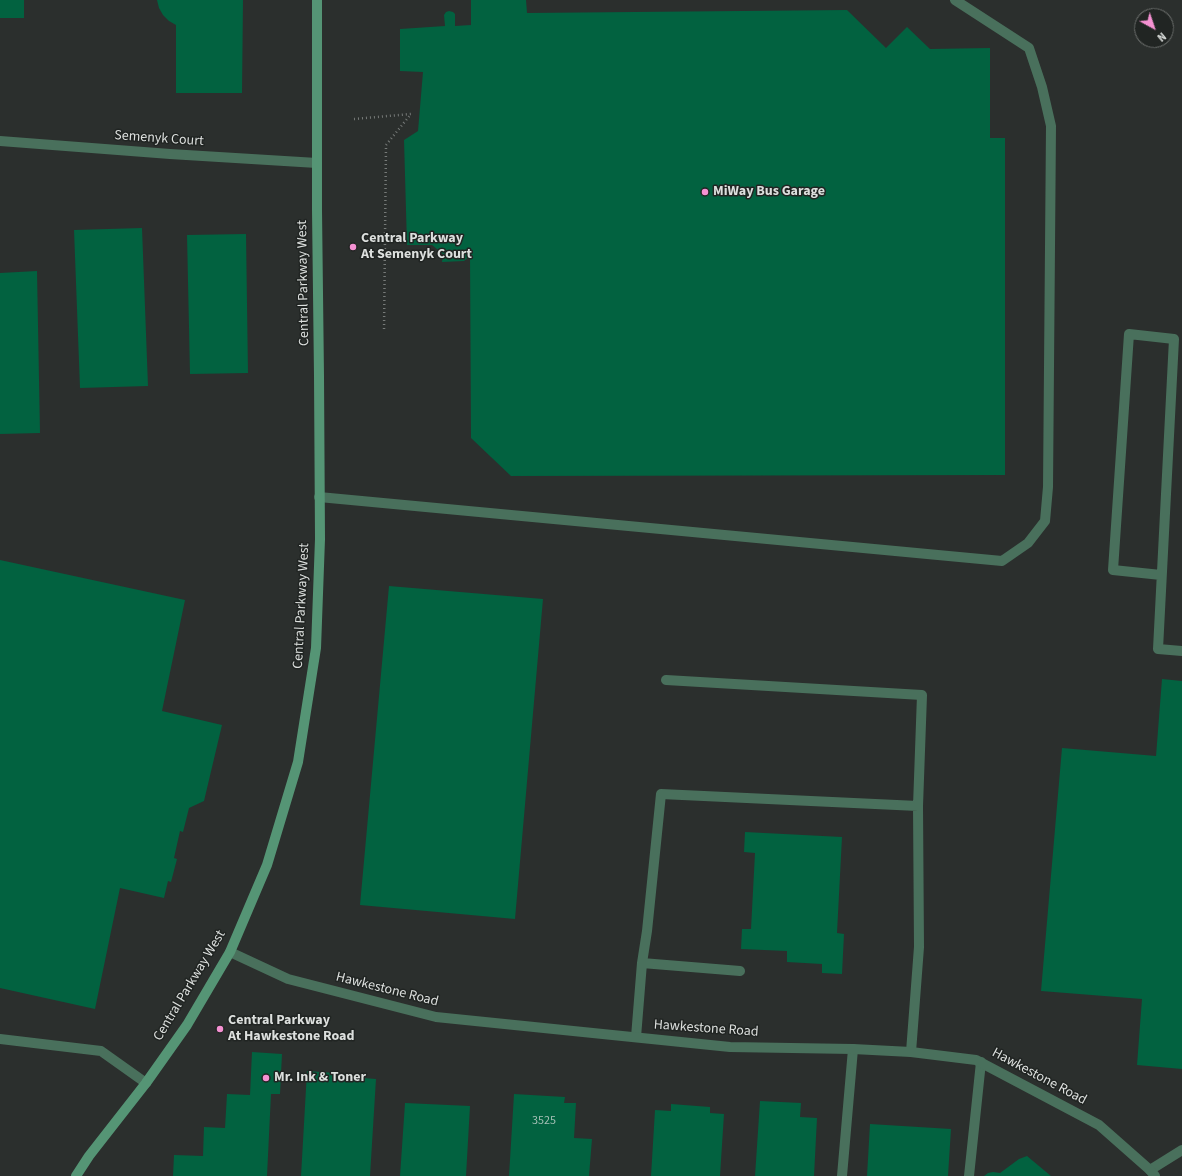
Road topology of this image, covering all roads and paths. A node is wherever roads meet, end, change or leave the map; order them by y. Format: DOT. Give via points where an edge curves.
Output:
graph roads {
  1 [pos="318,0"];
  2 [pos="955,0"];
  3 [pos="354,119"];
  4 [pos="0,140"];
  5 [pos="317,163"];
  6 [pos="384,332"];
  7 [pos="319,497"];
  8 [pos="1161,575"];
  9 [pos="1182,651"];
  10 [pos="666,680"];
  11 [pos="918,806"];
  12 [pos="230,952"];
  13 [pos="642,963"];
  14 [pos="740,971"];
  15 [pos="636,1038"];
  16 [pos="0,1039"];
  17 [pos="853,1049"];
  18 [pos="911,1052"];
  19 [pos="981,1062"];
  20 [pos="146,1083"];
  21 [pos="1182,1150"];
  22 [pos="1153,1173"];
  23 [pos="76,1176"];
  24 [pos="842,1176"];
  25 [pos="969,1176"];
  1 -- 5 [label="street, Central Parkway West"];
  2 -- 7 [label="street" via="1029,48 1051,126 1048,487 1045,521 1028,543 1002,561"];
  3 -- 6 [label="path" via="411,114 386,145"];
  4 -- 5 [label="street, Semenyk Court"];
  5 -- 7 [label="street, Central Parkway West"];
  7 -- 12 [label="street, Central Parkway West" via="316,648 298,762 267,864"];
  8 -- 8 [label="street" via="1174,339 1129,334 1113,570"];
  8 -- 9 [label="street" via="1158,649"];
  10 -- 11 [label="street" via="922,695"];
  11 -- 13 [label="street" via="661,794"];
  11 -- 18 [label="street" via="919,947"];
  12 -- 15 [label="street, Hawkestone Road" via="288,979 436,1017"];
  12 -- 20 [label="street, Central Parkway West" via="187,1025"];
  13 -- 14 [label="street"];
  13 -- 15 [label="street"];
  15 -- 17 [label="street, Hawkestone Road" via="730,1047"];
  16 -- 20 [label="street" via="102,1051"];
  17 -- 18 [label="street, Hawkestone Road"];
  17 -- 24 [label="street"];
  18 -- 19 [label="street, Hawkestone Road"];
  19 -- 22 [label="street, Hawkestone Road" via="1100,1125"];
  19 -- 25 [label="street"];
  20 -- 23 [label="street, Central Parkway West"];
  21 -- 22 [label="street"];
}
